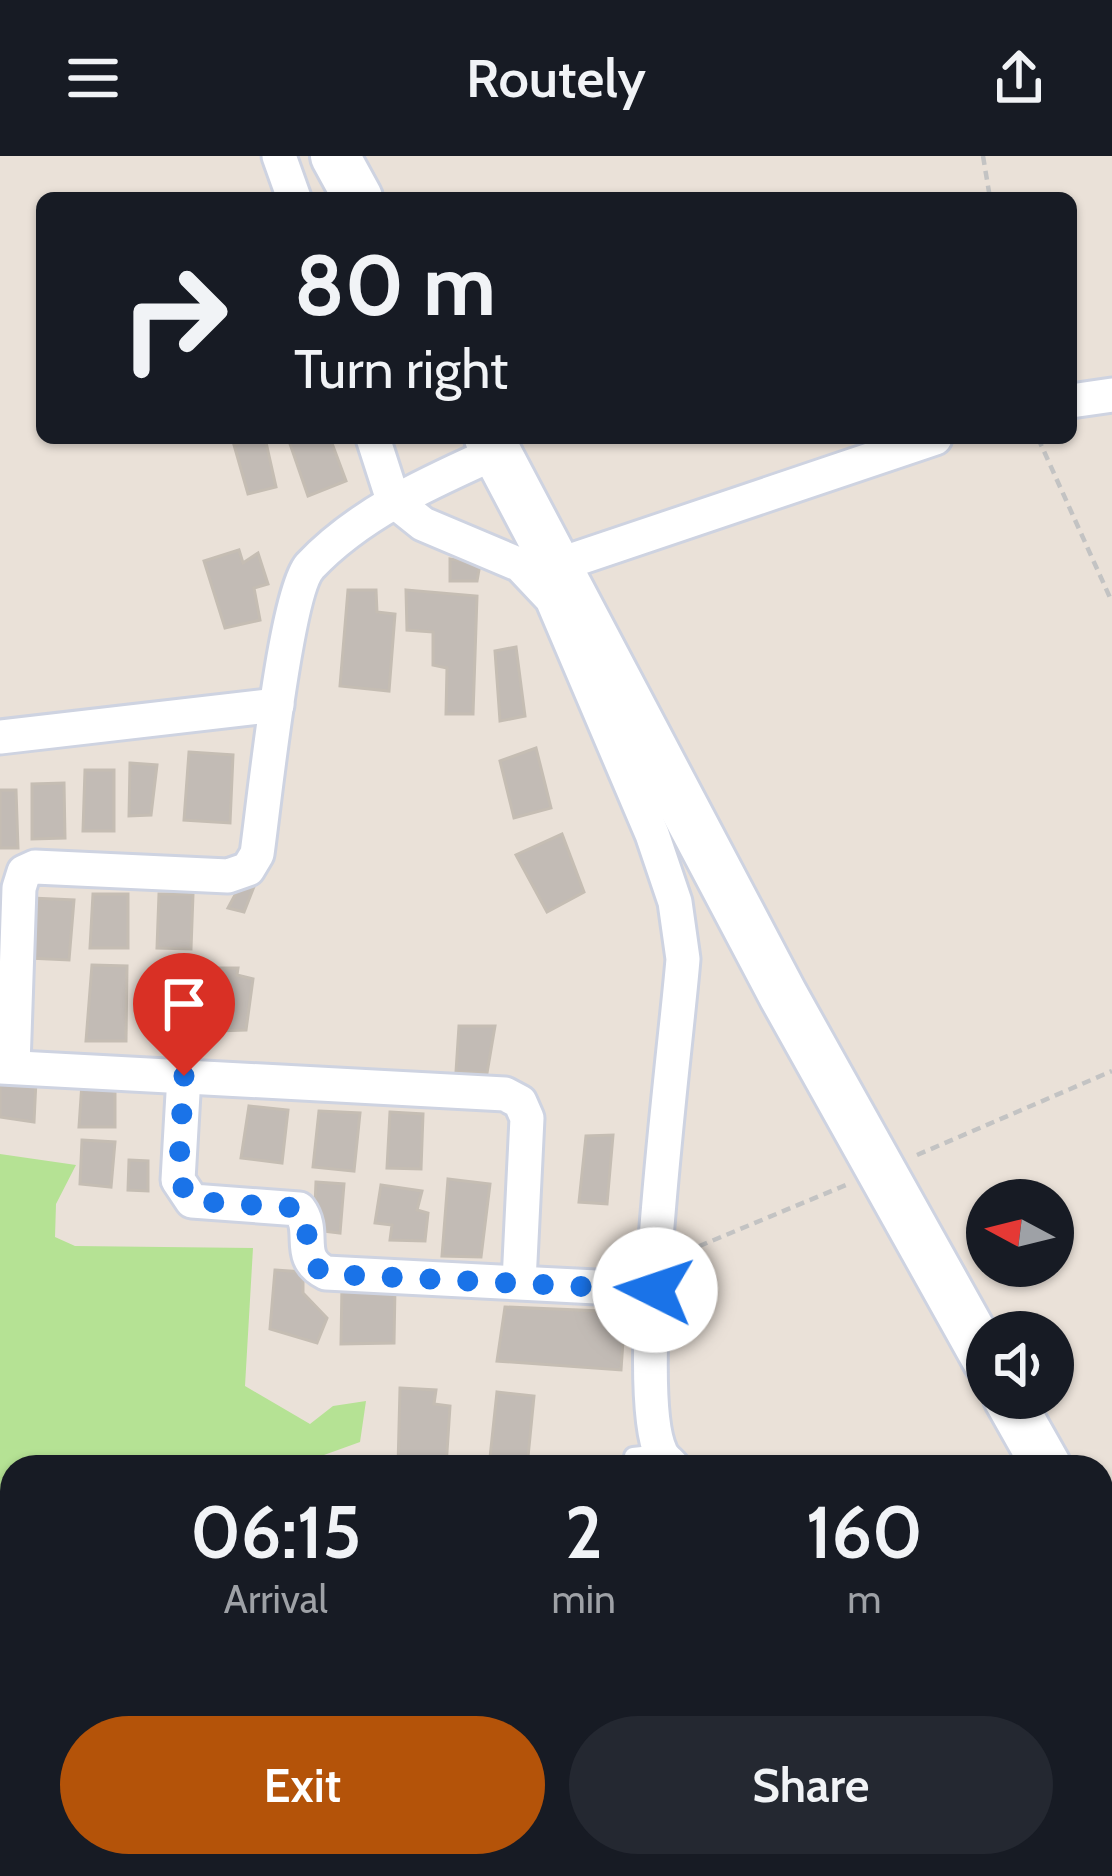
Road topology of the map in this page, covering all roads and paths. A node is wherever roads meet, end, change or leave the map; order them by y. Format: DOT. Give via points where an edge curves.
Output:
graph roads {
  1 [pos="280,156"];
  2 [pos="335,156"];
  3 [pos="983,156"];
  4 [pos="292,192"];
  5 [pos="355,192"];
  6 [pos="989,192"];
  7 [pos="1112,394"];
  8 [pos="1077,400"];
  9 [pos="375,444"];
  10 [pos="916,444"];
  11 [pos="1041,444"];
  12 [pos="493,445"];
  13 [pos="393,500"];
  14 [pos="558,565"];
  15 [pos="1112,602"];
  16 [pos="277,705"];
  17 [pos="0,737"];
  18 [pos="6,1067"];
  19 [pos="184,1076"];
  20 [pos="520,1282"];
  21 [pos="655,1290"];
  22 [pos="966,1322"];
  23 [pos="1020,1419"];
  24 [pos="656,1455"];
  25 [pos="1040,1455"];
  1 -- 4 [label="street"];
  2 -- 5 [label="street"];
  3 -- 6 [label="path"];
  7 -- 8 [label="street"];
  9 -- 13 [label="street"];
  10 -- 14 [label="street"];
  11 -- 15 [label="path"];
  12 -- 13 [label="street"];
  12 -- 14 [label="street"];
  13 -- 16 [label="street" via="309,568"];
  13 -- 21 [label="street" via="423,524 520,565 552,599 675,902 683,959"];
  14 -- 22 [label="street"];
  16 -- 17 [label="street"];
  16 -- 18 [label="street" via="257,854 248,869 228,876 24,872"];
  18 -- 19 [label="street"];
  19 -- 20 [label="street" via="178,1180 192,1201 299,1208 307,1220 305,1254 326,1274"];
  19 -- 20 [label="street" via="505,1094 520,1102 527,1118"];
  20 -- 21 [label="street"];
  21 -- 24 [label="street"];
  23 -- 25 [label="street"];
}
